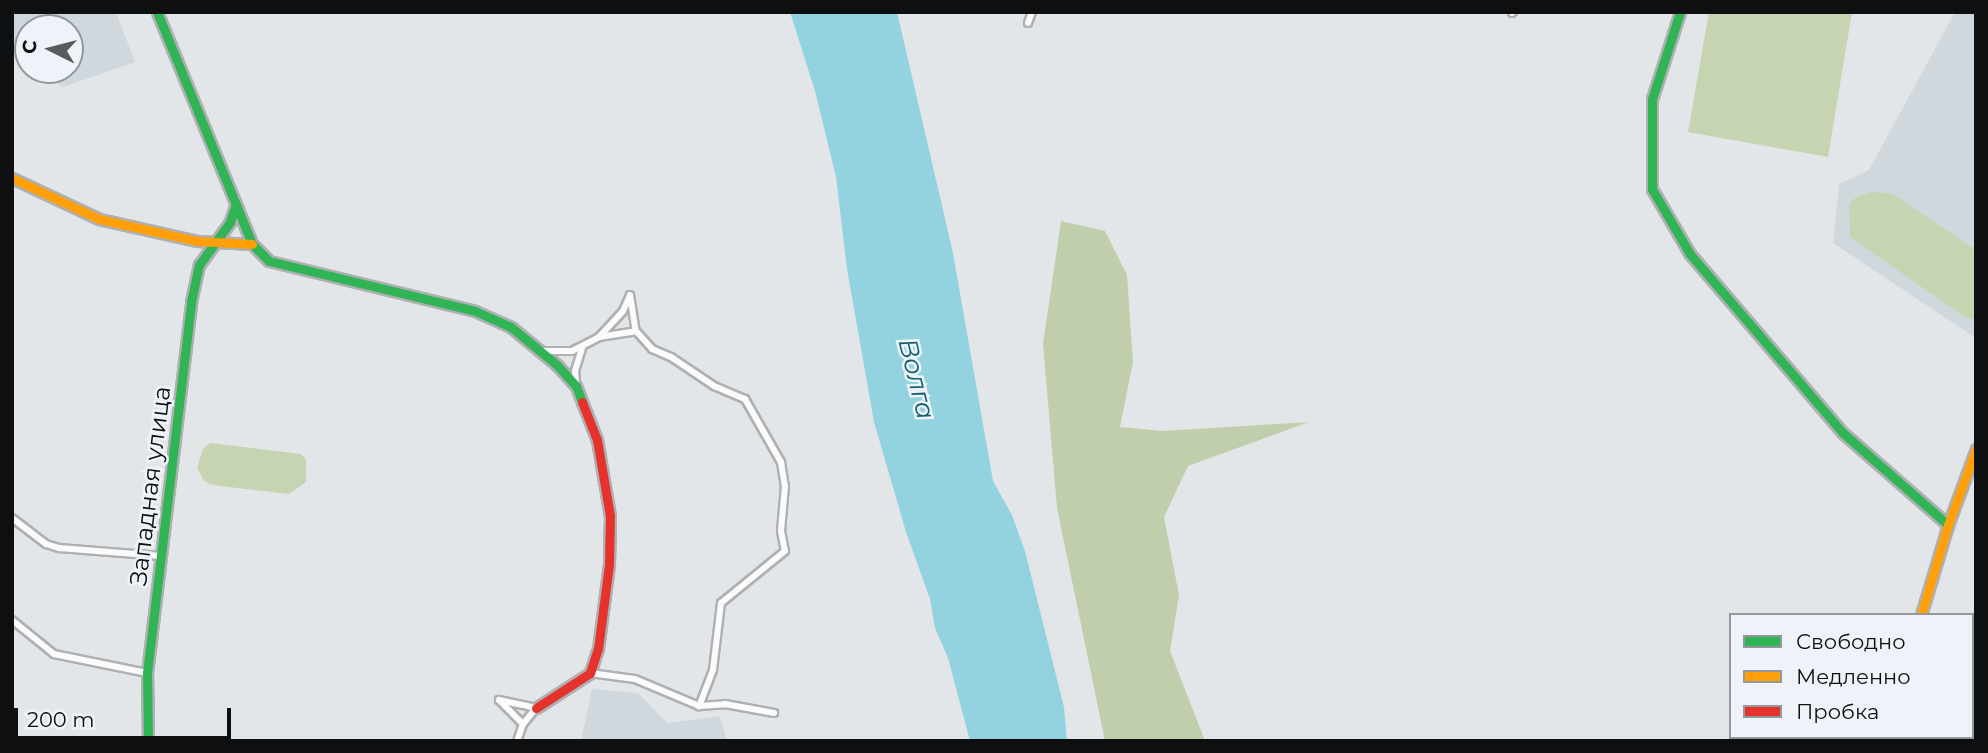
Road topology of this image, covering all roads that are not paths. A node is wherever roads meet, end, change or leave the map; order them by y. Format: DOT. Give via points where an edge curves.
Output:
graph roads {
  1 [pos="157,12"];
  2 [pos="1032,12"];
  3 [pos="1679,12"];
  4 [pos="1028,23"];
  5 [pos="12,178"];
  6 [pos="235,207"];
  7 [pos="215,242"];
  8 [pos="251,244"];
  9 [pos="636,331"];
  10 [pos="599,337"];
  11 [pos="582,348"];
  12 [pos="541,351"];
  13 [pos="576,386"];
  14 [pos="1976,449"];
  15 [pos="12,518"];
  16 [pos="1948,525"];
  17 [pos="161,556"];
  18 [pos="1922,613"];
  19 [pos="12,620"];
  20 [pos="147,673"];
  21 [pos="590,673"];
  22 [pos="699,706"];
  23 [pos="536,708"];
  24 [pos="774,713"];
  25 [pos="523,724"];
  26 [pos="148,741"];
  27 [pos="517,741"];
  1 -- 6 [label="street"];
  2 -- 4 [label="street"];
  3 -- 16 [label="street" via="1652,99 1652,189 1690,254 1843,433"];
  5 -- 7 [label="street" via="99,219"];
  6 -- 7 [label="street, Западная улица"];
  6 -- 8 [label="street"];
  7 -- 8 [label="street"];
  7 -- 17 [label="street, Западная улица" via="199,265 191,302"];
  8 -- 12 [label="street" via="269,261 475,310 511,327"];
  9 -- 10 [label="street"];
  9 -- 10 [label="street" via="630,295 623,311"];
  9 -- 22 [label="street" via="652,349 745,399 781,462 785,486 780,531 785,551 721,603 713,670"];
  10 -- 11 [label="street"];
  11 -- 12 [label="street"];
  11 -- 13 [label="street"];
  12 -- 13 [label="street"];
  13 -- 21 [label="street" via="597,440 610,516 609,564 598,649"];
  14 -- 16 [label="street"];
  15 -- 17 [label="street" via="46,544 59,548"];
  16 -- 18 [label="street"];
  17 -- 20 [label="street, Западная улица"];
  19 -- 20 [label="street" via="54,654"];
  20 -- 26 [label="street, Западная улица"];
  21 -- 22 [label="street" via="635,679"];
  21 -- 23 [label="street"];
  22 -- 24 [label="street" via="725,704"];
  23 -- 25 [label="street"];
  23 -- 25 [label="street" via="499,700"];
  25 -- 27 [label="street"];
}
